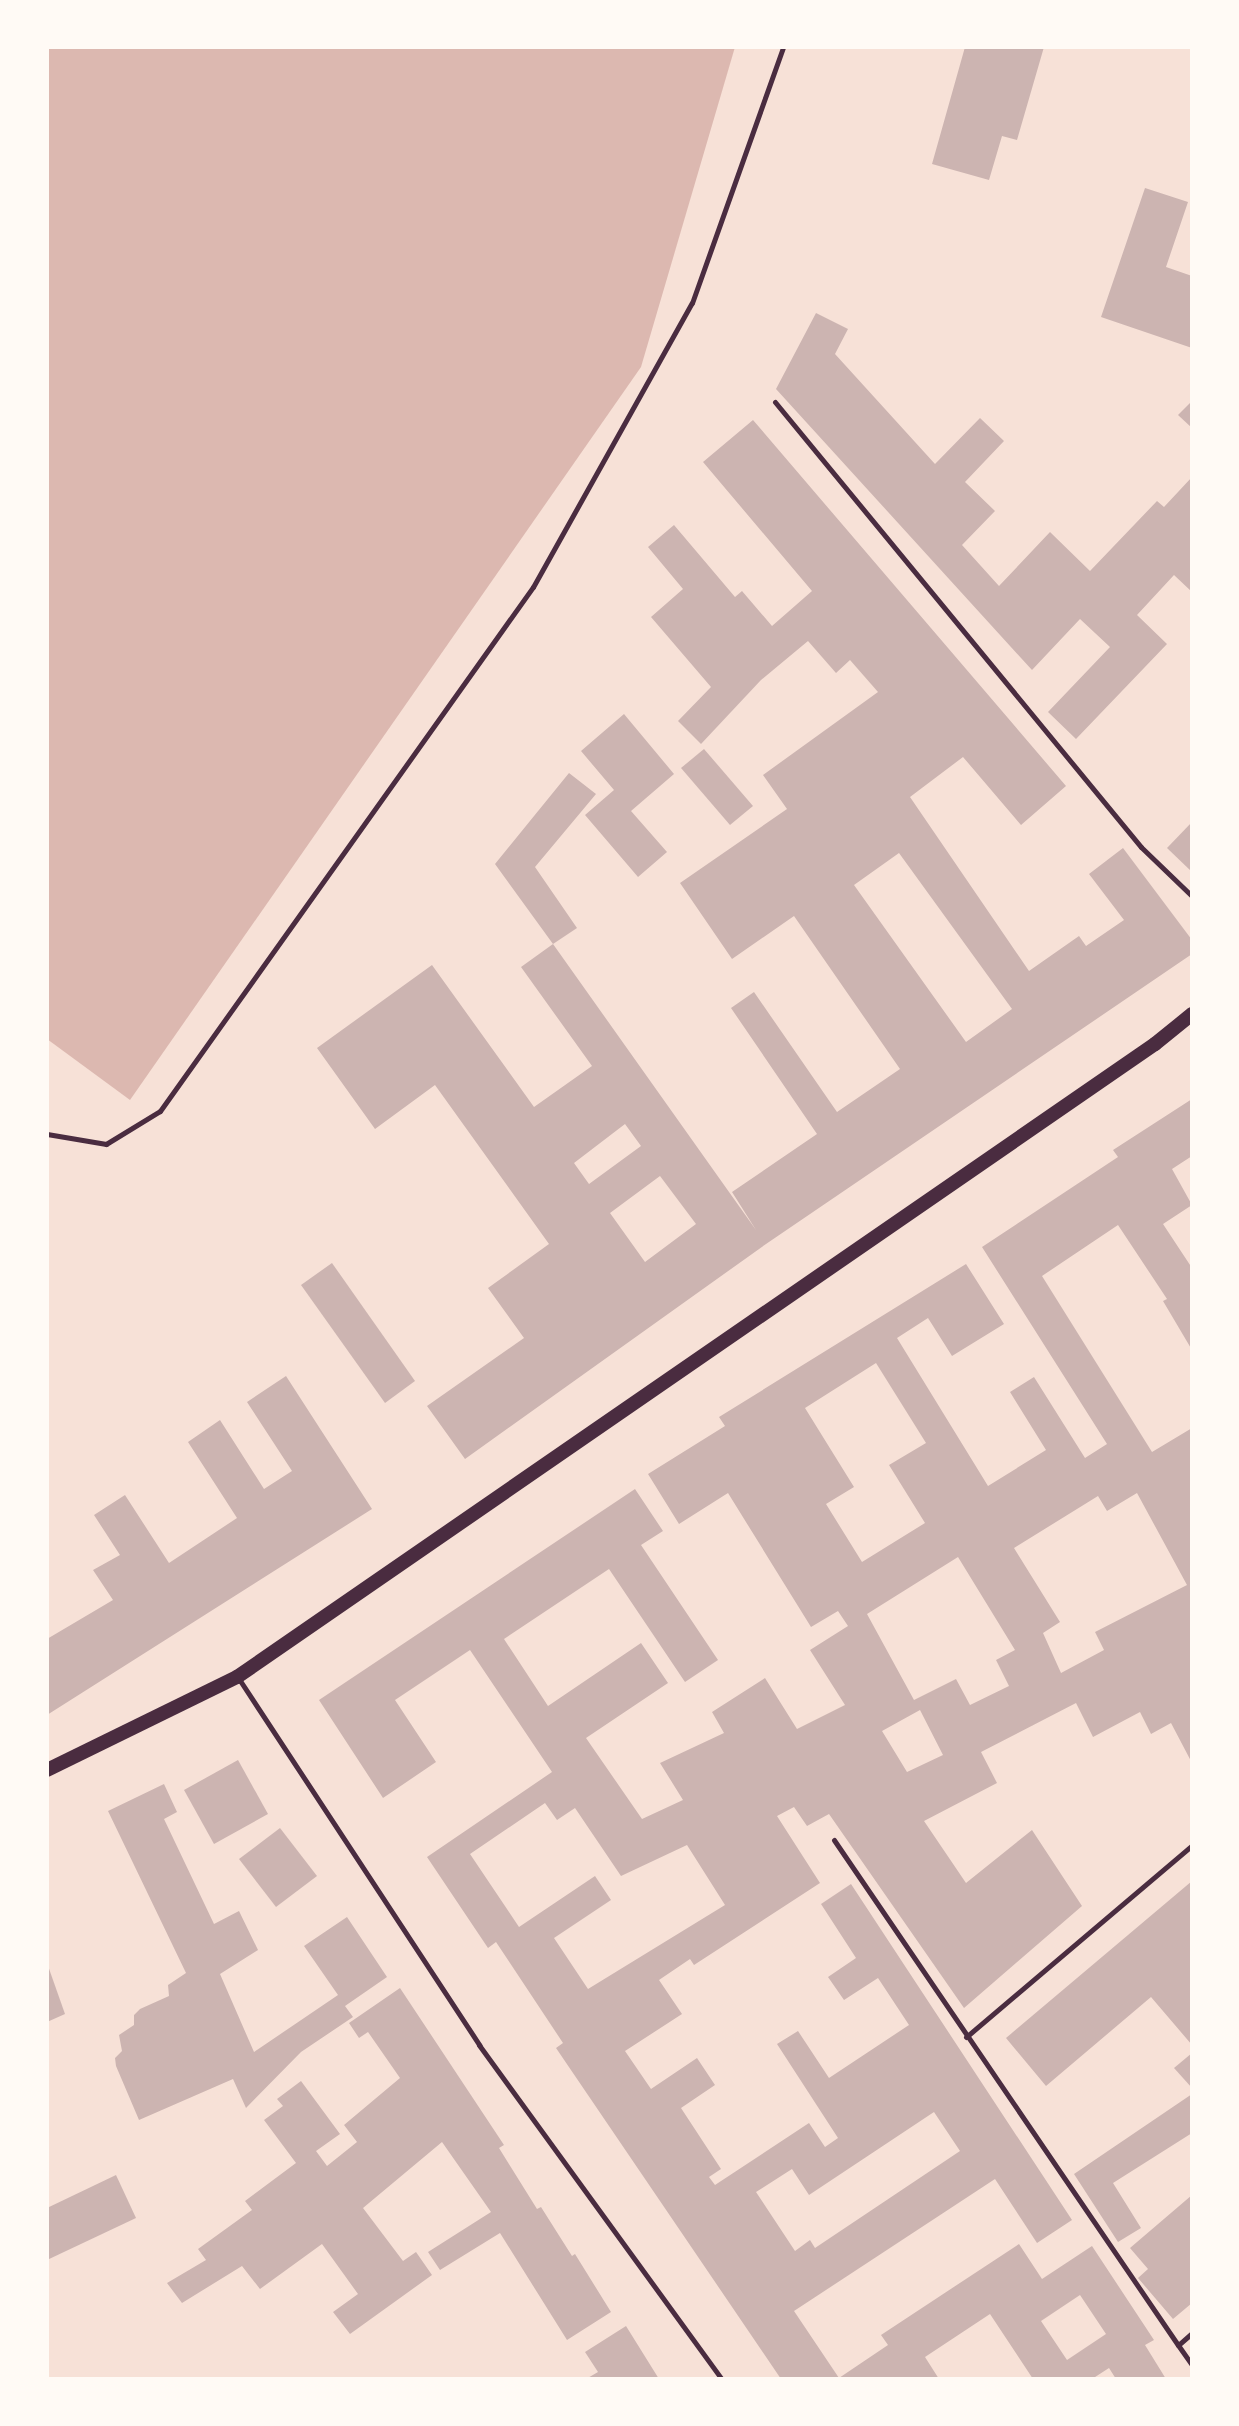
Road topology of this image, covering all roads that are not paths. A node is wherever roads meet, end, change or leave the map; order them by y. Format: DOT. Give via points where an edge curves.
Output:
graph roads {
  1 [pos="783,47"];
  2 [pos="775,402"];
  3 [pos="1192,896"];
  4 [pos="1192,1014"];
  5 [pos="47,1135"];
  6 [pos="237,1677"];
  7 [pos="47,1770"];
  8 [pos="834,1840"];
  9 [pos="1192,1845"];
  10 [pos="966,2037"];
  11 [pos="1192,2333"];
  12 [pos="1178,2344"];
  13 [pos="1192,2365"];
  14 [pos="722,2379"];
  1 -- 5 [label="lane" via="692,303 533,587 160,1111 106,1144"];
  2 -- 3 [label="lane" via="1141,847"];
  4 -- 6 [label="main road" via="1132,1060"];
  6 -- 7 [label="main road"];
  6 -- 14 [label="lane" via="479,2045"];
  8 -- 10 [label="lane"];
  9 -- 10 [label="lane"];
  10 -- 12 [label="lane"];
  11 -- 12 [label="lane"];
  12 -- 13 [label="lane"];
}
